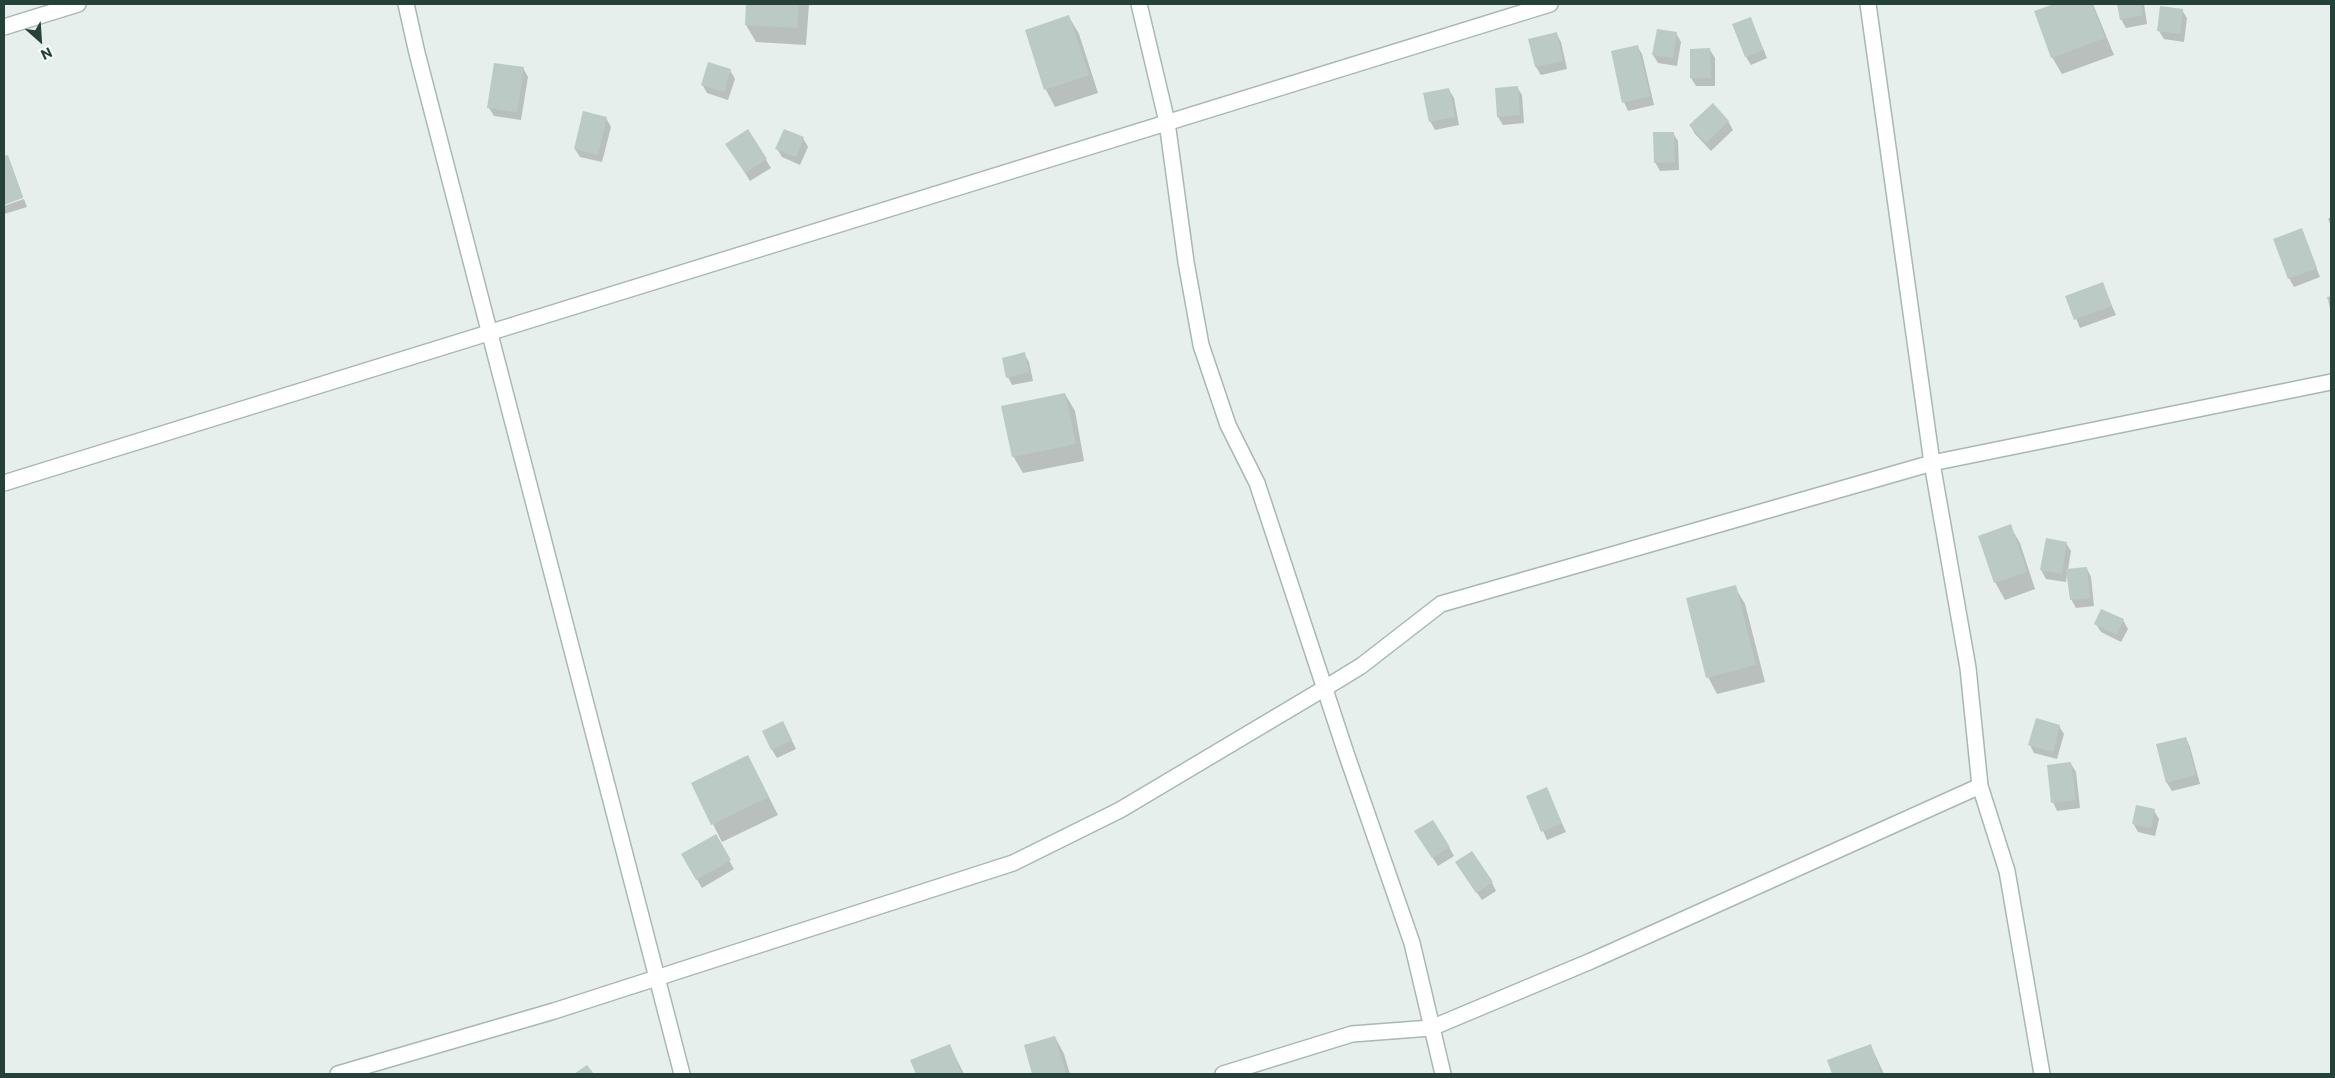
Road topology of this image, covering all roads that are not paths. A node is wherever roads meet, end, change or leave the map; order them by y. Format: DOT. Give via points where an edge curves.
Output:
graph roads {
  1 [pos="78,4"];
  2 [pos="406,4"];
  3 [pos="1139,4"];
  4 [pos="1550,4"];
  5 [pos="1868,4"];
  6 [pos="4,27"];
  7 [pos="1167,122"];
  8 [pos="489,331"];
  9 [pos="2331,382"];
  10 [pos="1932,462"];
  11 [pos="4,483"];
  12 [pos="1325,688"];
  13 [pos="1980,786"];
  14 [pos="657,977"];
  15 [pos="1431,1028"];
  16 [pos="338,1074"];
  17 [pos="682,1074"];
  18 [pos="1223,1074"];
  19 [pos="1443,1074"];
  20 [pos="2042,1074"];
  1 -- 6 [label="street"];
  2 -- 8 [label="street"];
  3 -- 7 [label="street"];
  4 -- 7 [label="street"];
  5 -- 10 [label="street"];
  7 -- 8 [label="street"];
  7 -- 12 [label="street" via="1201,345 1228,426 1257,483"];
  8 -- 11 [label="street"];
  8 -- 14 [label="street"];
  9 -- 10 [label="street"];
  10 -- 12 [label="street" via="1441,604 1361,666"];
  10 -- 13 [label="street" via="1968,668"];
  12 -- 14 [label="street" via="1120,810 1013,863"];
  12 -- 15 [label="street" via="1412,943"];
  13 -- 15 [label="street" via="1591,961"];
  13 -- 20 [label="street" via="2007,871"];
  14 -- 16 [label="street" via="554,1011"];
  14 -- 17 [label="street"];
  15 -- 18 [label="street" via="1352,1034"];
  15 -- 19 [label="street"];
}
